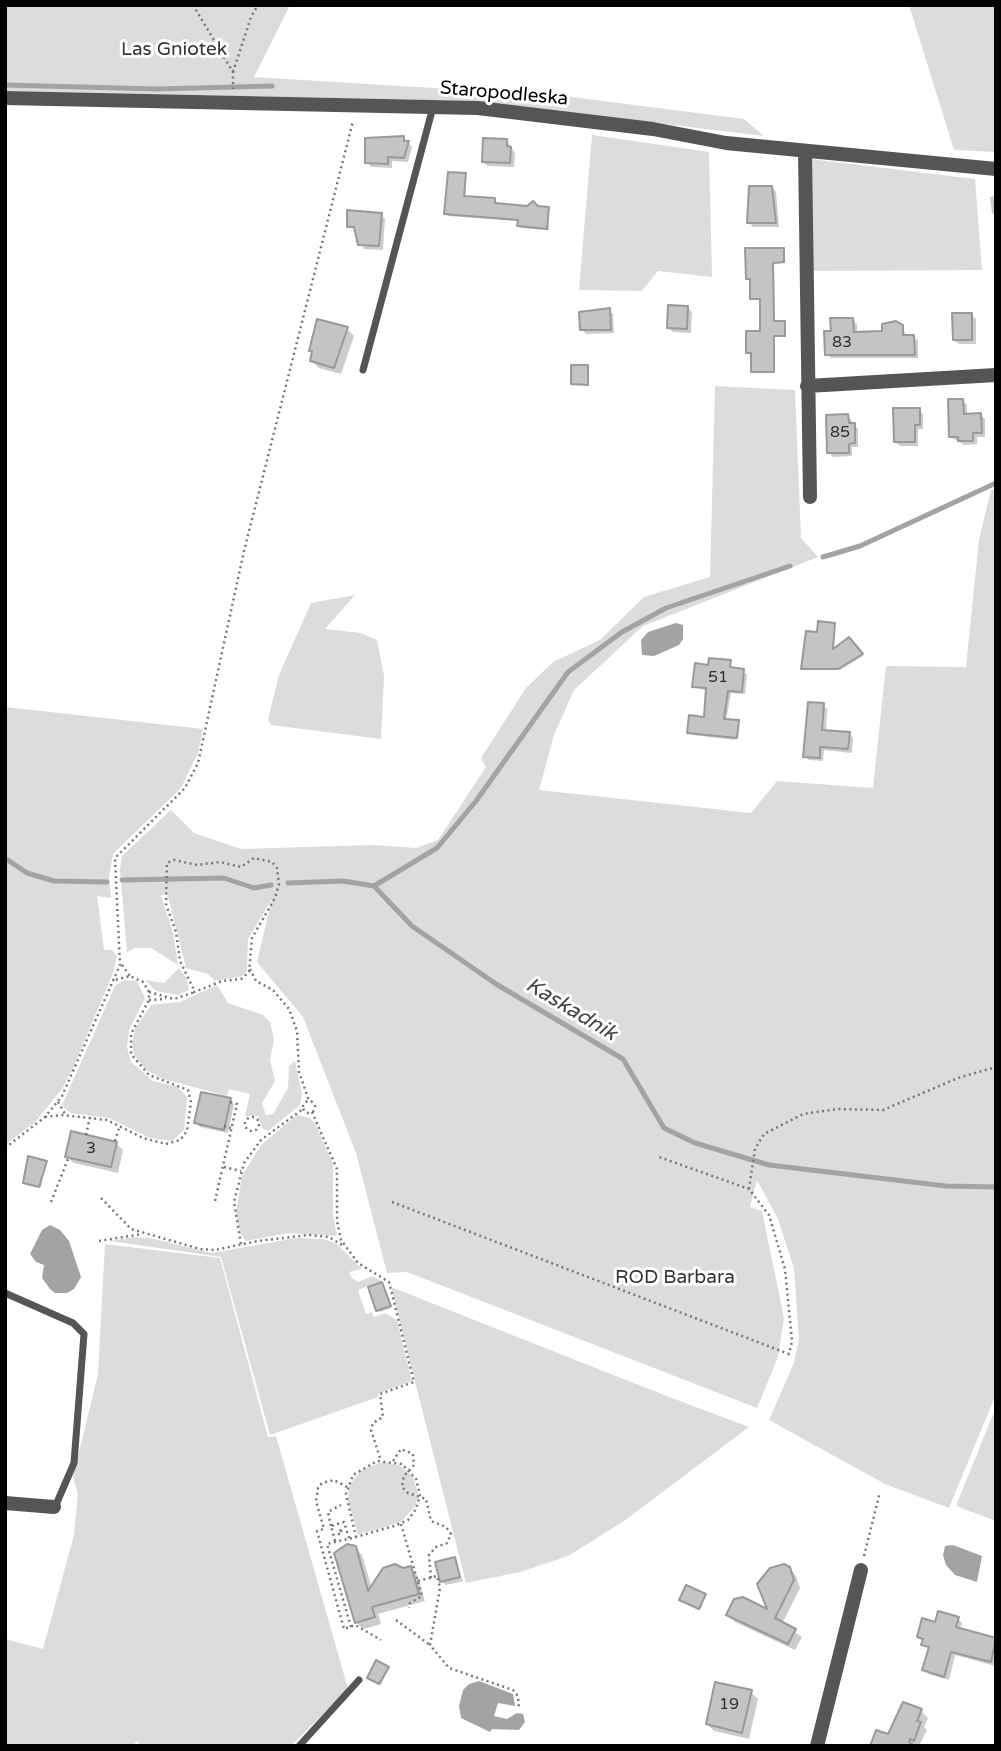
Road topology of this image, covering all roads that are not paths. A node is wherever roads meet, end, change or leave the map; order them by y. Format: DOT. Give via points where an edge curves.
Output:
graph roads {
  1 [pos="5,98"];
  2 [pos="433,106"];
  3 [pos="804,152"];
  4 [pos="996,169"];
  5 [pos="363,370"];
  6 [pos="996,375"];
  7 [pos="807,386"];
  8 [pos="810,496"];
  9 [pos="5,1293"];
  10 [pos="5,1503"];
  11 [pos="54,1507"];
  12 [pos="861,1570"];
  13 [pos="359,1680"];
  14 [pos="299,1746"];
  15 [pos="817,1746"];
  1 -- 2 [label="street, Staropodleska"];
  2 -- 3 [label="street, Staropodleska" via="478,107"];
  2 -- 5 [label="lane"];
  3 -- 4 [label="street, Staropodleska"];
  3 -- 7 [label="street"];
  6 -- 7 [label="street"];
  7 -- 8 [label="street"];
  9 -- 11 [label="lane" via="74,1322 84,1334 74,1463"];
  10 -- 11 [label="street"];
  12 -- 15 [label="street"];
  13 -- 14 [label="lane"];
}
